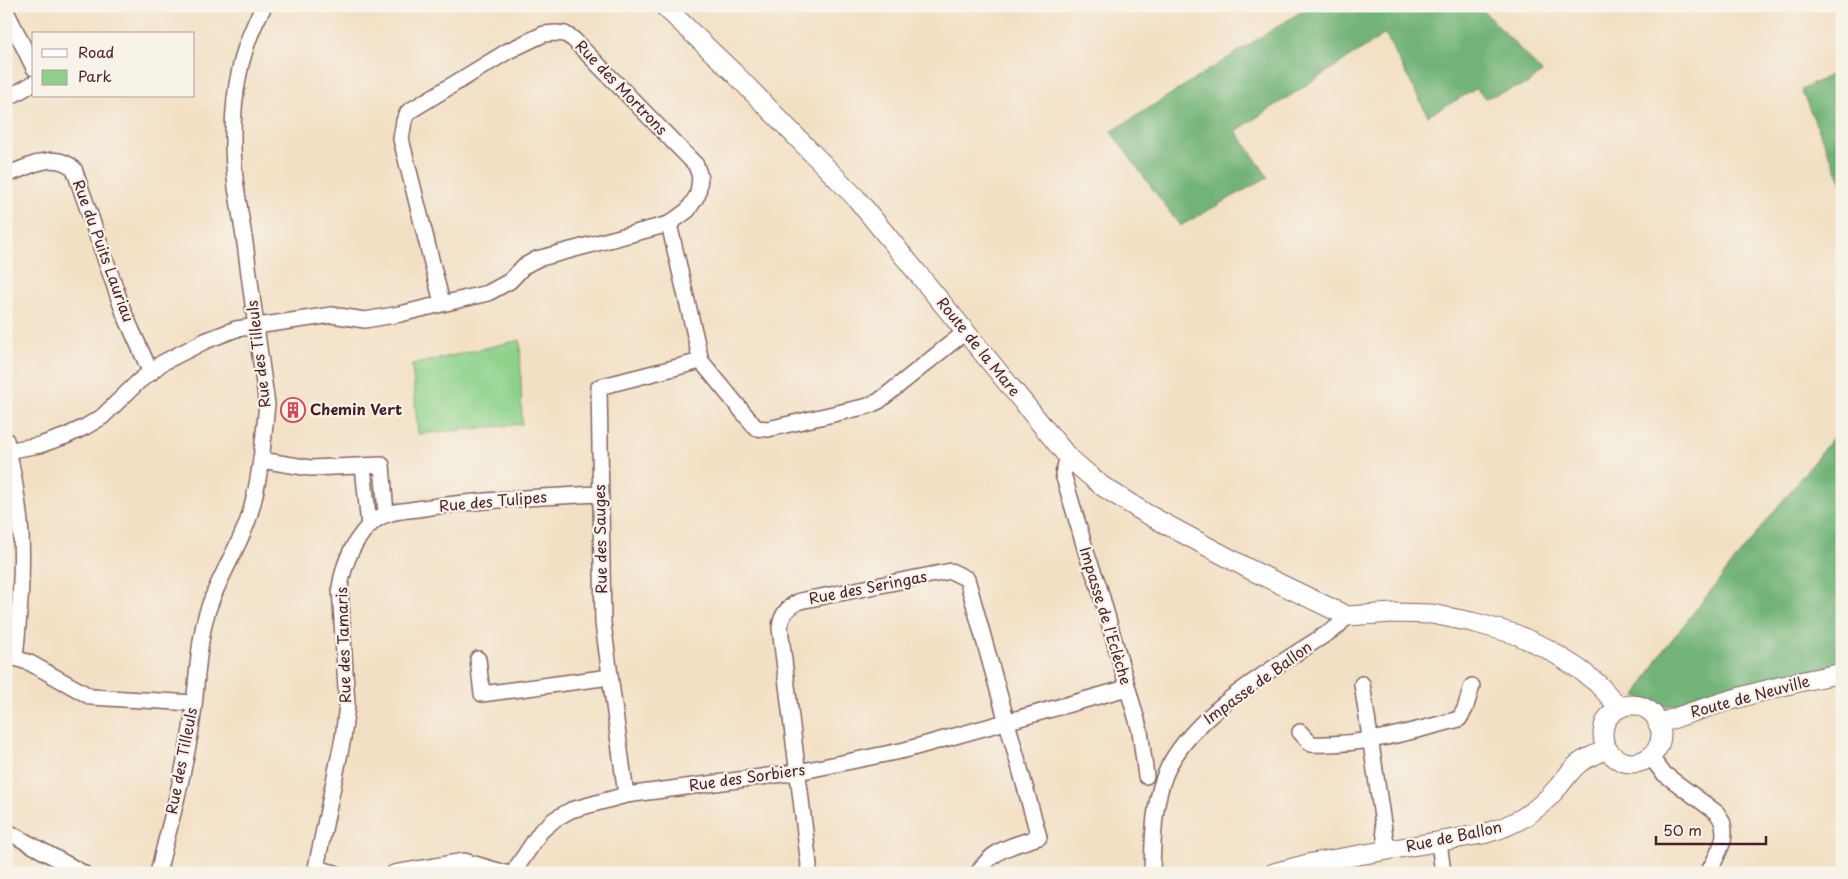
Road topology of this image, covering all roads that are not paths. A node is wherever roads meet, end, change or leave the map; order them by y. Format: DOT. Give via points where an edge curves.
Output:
graph roads {
  1 [pos="264,6"];
  2 [pos="664,6"];
  3 [pos="9,10"];
  4 [pos="32,63"];
  5 [pos="32,84"];
  6 [pos="6,98"];
  7 [pos="6,175"];
  8 [pos="669,224"];
  9 [pos="442,303"];
  10 [pos="255,325"];
  11 [pos="965,332"];
  12 [pos="701,361"];
  13 [pos="151,372"];
  14 [pos="7,447"];
  15 [pos="1068,457"];
  16 [pos="261,460"];
  17 [pos="363,466"];
  18 [pos="600,494"];
  19 [pos="386,514"];
  20 [pos="369,526"];
  21 [pos="1347,616"];
  22 [pos="11,658"];
  23 [pos="478,659"];
  24 [pos="1842,673"];
  25 [pos="610,677"];
  26 [pos="1362,684"];
  27 [pos="1472,686"];
  28 [pos="1127,688"];
  29 [pos="194,703"];
  30 [pos="1620,708"];
  31 [pos="1008,722"];
  32 [pos="1658,724"];
  33 [pos="1300,732"];
  34 [pos="1371,739"];
  35 [pos="1606,748"];
  36 [pos="1650,756"];
  37 [pos="798,772"];
  38 [pos="1146,776"];
  39 [pos="626,795"];
  40 [pos="6,831"];
  41 [pos="1439,842"];
  42 [pos="1387,850"];
  43 [pos="83,873"];
  44 [pos="158,873"];
  45 [pos="335,873"];
  46 [pos="394,873"];
  47 [pos="505,873"];
  48 [pos="513,873"];
  49 [pos="808,873"];
  50 [pos="978,873"];
  51 [pos="1152,873"];
  52 [pos="1274,873"];
  53 [pos="1443,873"];
  54 [pos="1708,873"];
  1 -- 10 [label="street, Rue des Tilleuls" via="242,62 234,101 236,185"];
  2 -- 11 [label="street, Route de la Mare" via="856,198"];
  3 -- 4 [label="street"];
  5 -- 6 [label="street"];
  7 -- 13 [label="street, Rue du Puits Lauriau" via="46,160 58,160 74,169 124,313"];
  8 -- 9 [label="street, Rue des Mortrons" via="537,259 488,292"];
  8 -- 9 [label="street, Rue des Mortrons" via="688,210 698,194 700,177 696,164 573,39 566,34 544,34 508,51 408,112 404,122 401,139"];
  8 -- 12 [label="street"];
  9 -- 10 [label="street, Rue des Mortrons" via="365,320 332,315"];
  10 -- 13 [label="street, Rue des Mortrons" via="236,328 205,340"];
  10 -- 16 [label="street, Rue des Tilleuls" via="267,404"];
  11 -- 12 [label="street" via="879,401 768,429 756,428"];
  11 -- 15 [label="street, Route de la Mare"];
  12 -- 18 [label="street, Rue des Sauges" via="599,387"];
  13 -- 14 [label="street, Rue des Mortrons" via="102,417 84,428 40,445"];
  14 -- 22 [label="street" via="21,536"];
  15 -- 21 [label="street, Route de la Mare" via="1102,486 1145,513 1251,570"];
  15 -- 28 [label="street, Impasse de l'Eclèche" via="1063,474"];
  16 -- 17 [label="street" via="310,468"];
  16 -- 29 [label="street, Rue des Tilleuls" via="247,523 205,620"];
  17 -- 19 [label="street" via="382,465"];
  17 -- 20 [label="street"];
  18 -- 19 [label="street, Rue des Tulipes" via="464,504"];
  18 -- 25 [label="street, Rue des Sauges" via="603,623"];
  19 -- 20 [label="street, Rue des Tulipes"];
  20 -- 45 [label="street, Rue des Tamaris" via="349,554 340,588 348,705 316,868"];
  21 -- 30 [label="street" via="1432,614 1515,634 1546,648 1579,669"];
  21 -- 51 [label="street, Impasse de Ballon" via="1337,627 1220,707 1182,745 1170,765 1161,791"];
  22 -- 29 [label="street" via="30,663 91,697"];
  23 -- 25 [label="street" via="482,694"];
  24 -- 32 [label="street, Route de Neuville" via="1704,707"];
  25 -- 39 [label="street, Rue des Sauges"];
  26 -- 34 [label="street"];
  27 -- 34 [label="street" via="1465,709 1458,719"];
  28 -- 31 [label="street, Rue des Sorbiers"];
  28 -- 38 [label="street, Impasse de l'Eclèche" via="1140,731"];
  29 -- 44 [label="street, Rue des Tilleuls"];
  30 -- 32 [label="street" via="1642,707"];
  30 -- 35 [label="street" via="1605,723 1603,736"];
  31 -- 37 [label="street, Rue des Sorbiers" via="905,750"];
  31 -- 37 [label="street, Rue des Seringas" via="967,579 951,571 800,601 784,614 780,628"];
  31 -- 50 [label="street" via="1039,837 995,853"];
  32 -- 36 [label="street" via="1660,740"];
  33 -- 34 [label="street" via="1311,744 1333,745"];
  34 -- 42 [label="street"];
  35 -- 36 [label="street" via="1625,762 1638,762"];
  35 -- 41 [label="street, Rue de Ballon" via="1577,764 1543,803 1525,818 1495,831"];
  36 -- 54 [label="street" via="1663,773 1722,819 1725,827 1722,846"];
  37 -- 39 [label="street, Rue des Sorbiers"];
  37 -- 49 [label="street"];
  39 -- 48 [label="street, Rue des Sorbiers" via="571,810 555,819 542,830"];
  40 -- 43 [label="street"];
  41 -- 42 [label="street, Rue de Ballon"];
  41 -- 53 [label="street"];
  42 -- 52 [label="street, Rue de Ballon"];
  46 -- 47 [label="street" via="464,861"];
}
